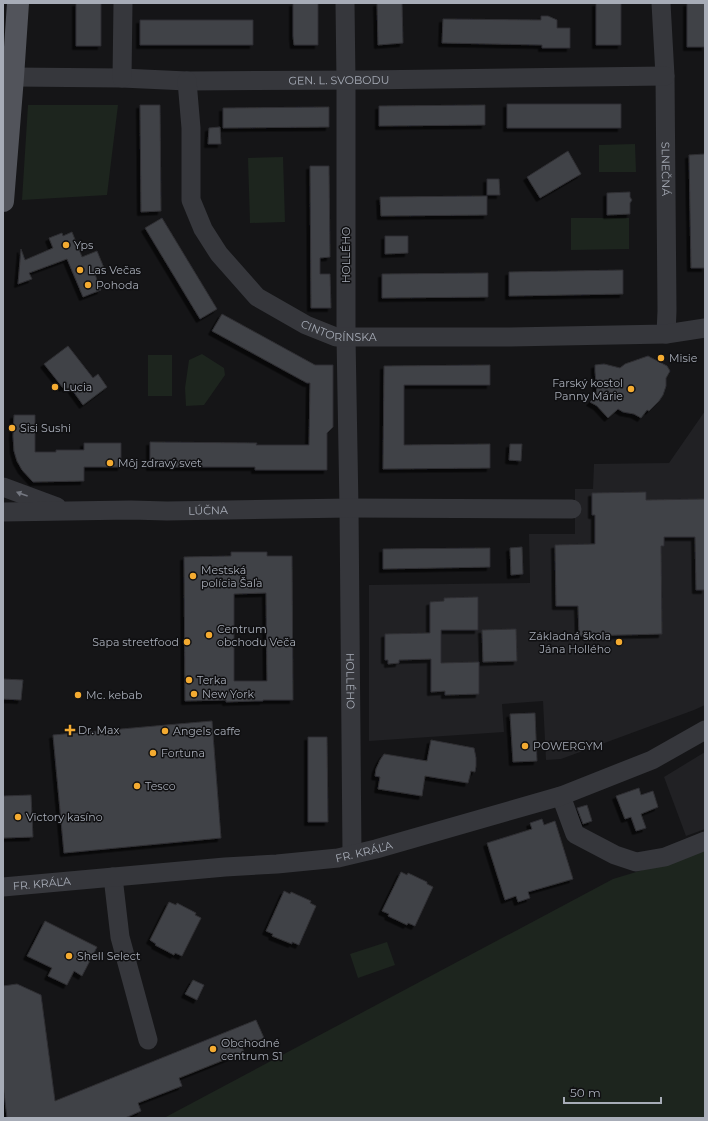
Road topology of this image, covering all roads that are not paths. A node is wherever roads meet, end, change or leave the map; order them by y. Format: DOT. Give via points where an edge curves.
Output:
graph roads {
  1 [pos="18,3"];
  2 [pos="123,3"];
  3 [pos="345,3"];
  4 [pos="661,3"];
  5 [pos="665,76"];
  6 [pos="13,77"];
  7 [pos="122,78"];
  8 [pos="346,80"];
  9 [pos="187,81"];
  10 [pos="3,200"];
  11 [pos="705,328"];
  12 [pos="666,334"];
  13 [pos="346,336"];
  14 [pos="3,487"];
  15 [pos="349,508"];
  16 [pos="572,509"];
  17 [pos="68,511"];
  18 [pos="3,512"];
  19 [pos="705,730"];
  20 [pos="561,796"];
  21 [pos="705,841"];
  22 [pos="352,854"];
  23 [pos="113,877"];
  24 [pos="3,887"];
  25 [pos="148,1040"];
  1 -- 6 [label="main road"];
  2 -- 7 [label="street"];
  3 -- 8 [label="street, HOLLÉHO"];
  4 -- 5 [label="street, SLNEČNÁ"];
  5 -- 8 [label="street, GEN. L. SVOBODU"];
  5 -- 12 [label="street, SLNEČNÁ"];
  6 -- 7 [label="street, GEN. L. SVOBODU"];
  6 -- 10 [label="main road"];
  7 -- 9 [label="street, GEN. L. SVOBODU"];
  8 -- 9 [label="street, GEN. L. SVOBODU"];
  8 -- 13 [label="street, HOLLÉHO"];
  9 -- 13 [label="street, CINTORÍNSKA" via="191,128 191,200 203,229 220,254 258,297 306,325 336,337"];
  11 -- 12 [label="street, CINTORÍNSKA"];
  12 -- 13 [label="street, CINTORÍNSKA" via="510,337"];
  13 -- 15 [label="street, HOLLÉHO"];
  17 -- 14 [label="street, LÚČNA, one-way"];
  15 -- 16 [label="street"];
  15 -- 17 [label="street, LÚČNA"];
  15 -- 22 [label="street, HOLLÉHO"];
  17 -- 18 [label="street, LÚČNA"];
  19 -- 20 [label="street, FR. KRÁĽA" via="652,760"];
  20 -- 21 [label="street" via="575,834 615,855 636,862 665,857"];
  20 -- 22 [label="street, FR. KRÁĽA"];
  22 -- 23 [label="street, FR. KRÁĽA" via="338,858 277,864"];
  23 -- 24 [label="street, FR. KRÁĽA"];
  23 -- 25 [label="street" via="120,937"];
}
